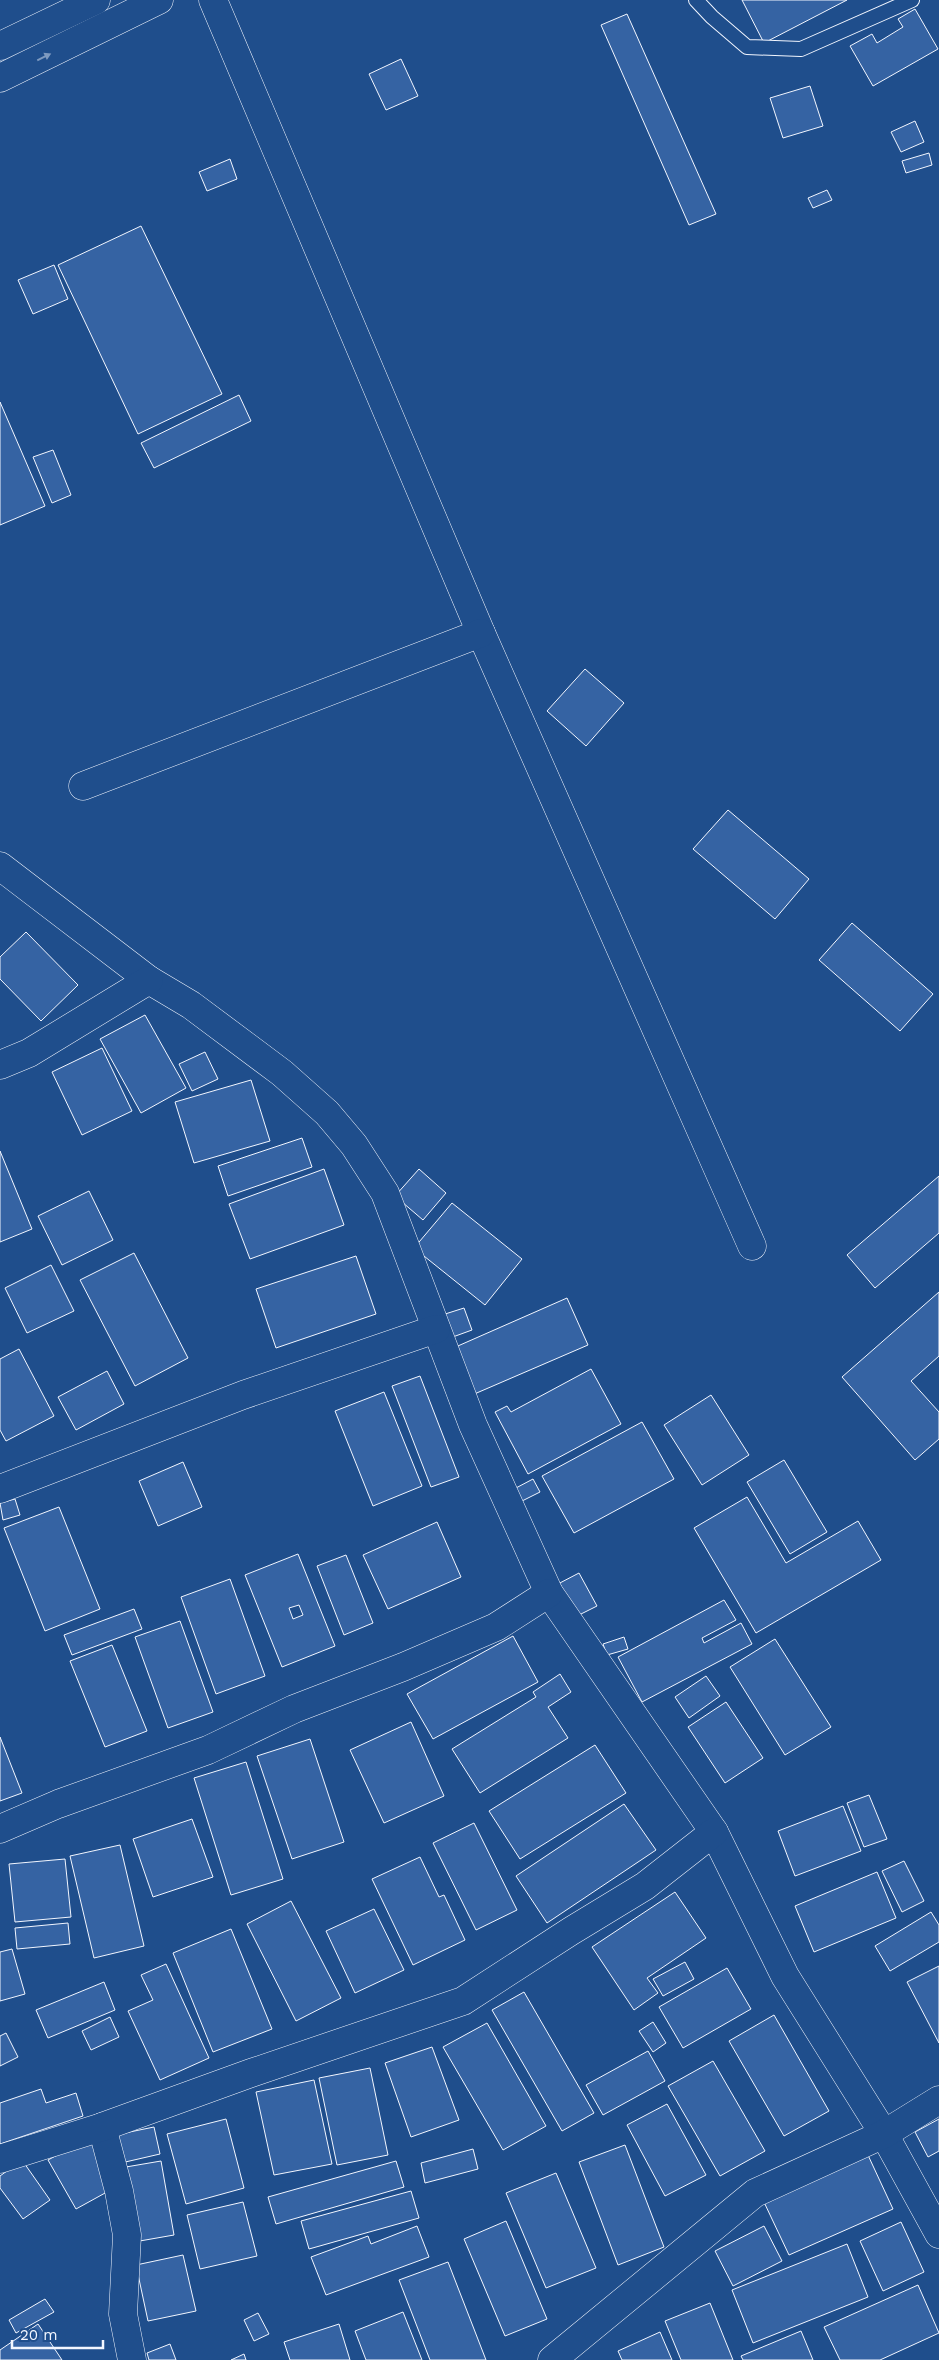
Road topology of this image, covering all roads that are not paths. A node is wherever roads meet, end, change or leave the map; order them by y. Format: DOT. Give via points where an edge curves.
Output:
graph roads {
  1 [pos="96,0"];
  2 [pos="159,0"];
  3 [pos="213,0"];
  4 [pos="696,0"];
  5 [pos="912,0"];
  6 [pos="0,46"];
  7 [pos="0,78"];
  8 [pos="481,633"];
  9 [pos="83,786"];
  10 [pos="0,866"];
  11 [pos="149,980"];
  12 [pos="0,1065"];
  13 [pos="752,1246"];
  14 [pos="436,1329"];
  15 [pos="0,1489"];
  16 [pos="549,1593"];
  17 [pos="0,1829"];
  18 [pos="714,1832"];
  19 [pos="939,2100"];
  20 [pos="102,2127"];
  21 [pos="884,2134"];
  22 [pos="0,2159"];
  23 [pos="939,2234"];
  24 [pos="132,2360"];
  25 [pos="552,2360"];
  1 -- 6 [label="street"];
  7 -- 2 [label="street, one-way"];
  3 -- 8 [label="street"];
  4 -- 5 [label="lane" via="747,47 801,49"];
  8 -- 9 [label="street"];
  8 -- 13 [label="street"];
  10 -- 11 [label="street"];
  11 -- 12 [label="street" via="29,1053"];
  11 -- 14 [label="street" via="191,1005 282,1074 327,1114 354,1145 385,1193"];
  14 -- 15 [label="street" via="243,1395"];
  14 -- 16 [label="street" via="473,1425"];
  16 -- 17 [label="street" via="496,1627 420,1660 294,1709 208,1750 58,1804"];
  16 -- 18 [label="street"];
  18 -- 20 [label="street" via="646,1886 571,1930 463,2001"];
  18 -- 21 [label="street" via="785,1976"];
  19 -- 21 [label="street"];
  20 -- 22 [label="street"];
  20 -- 24 [label="street" via="127,2235 123,2314"];
  21 -- 23 [label="street"];
  21 -- 25 [label="street" via="755,2193"];
}
